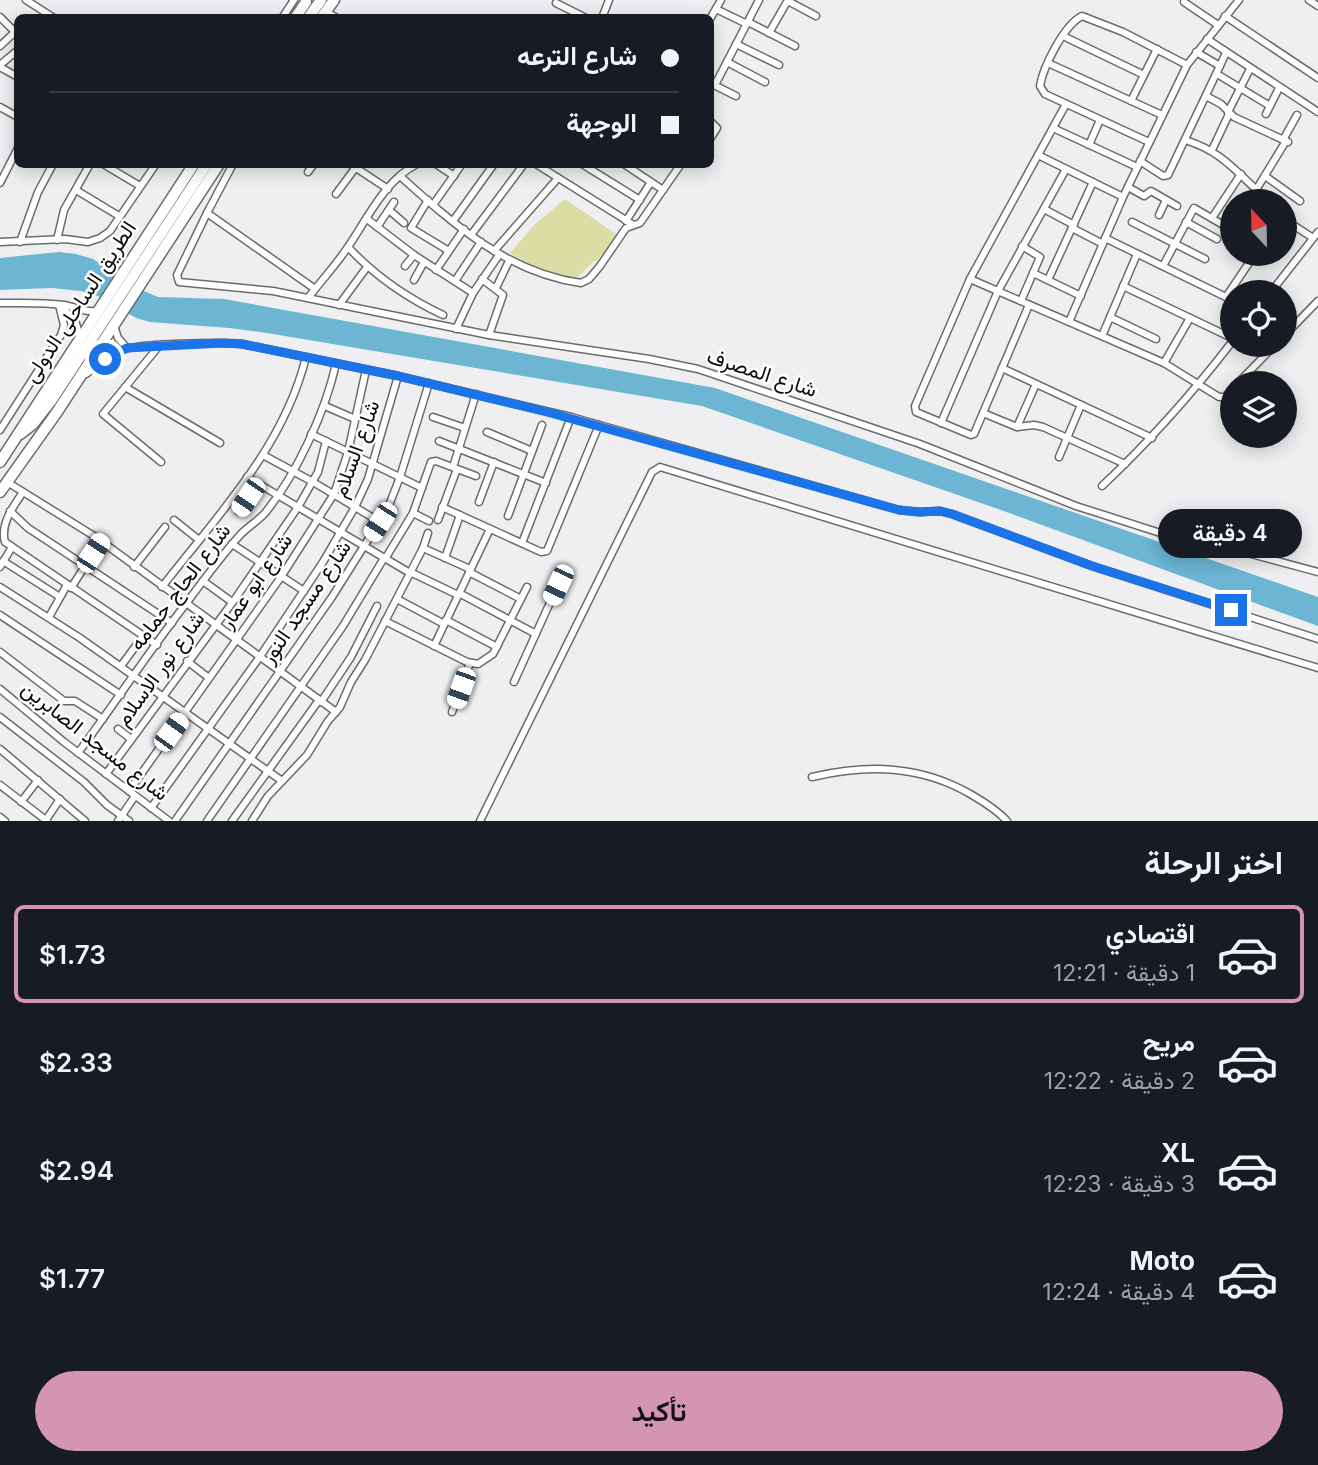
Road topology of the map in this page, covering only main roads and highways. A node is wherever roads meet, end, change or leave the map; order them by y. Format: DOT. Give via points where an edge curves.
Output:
graph roads {
  1 [pos="192,168"];
  2 [pos="204,168"];
  3 [pos="216,168"];
  4 [pos="136,263"];
  5 [pos="105,319"];
  6 [pos="15,437"];
  7 [pos="0,462"];
  8 [pos="0,492"];
  1 -- 4 [label="highway, الطريق الساحلى الدولى"];
  2 -- 4 [label="highway"];
  3 -- 5 [label="highway, الطريق الساحلى الدولى"];
  4 -- 5 [label="highway, الطريق الساحلى الدولى"];
  5 -- 6 [label="highway" via="39,418"];
  5 -- 6 [label="highway, الطريق الساحلى الدولى" via="80,337"];
  5 -- 8 [label="highway, الطريق الساحلى الدولى" via="81,376"];
  6 -- 7 [label="highway, الطريق الساحلى الدولى"];
}
